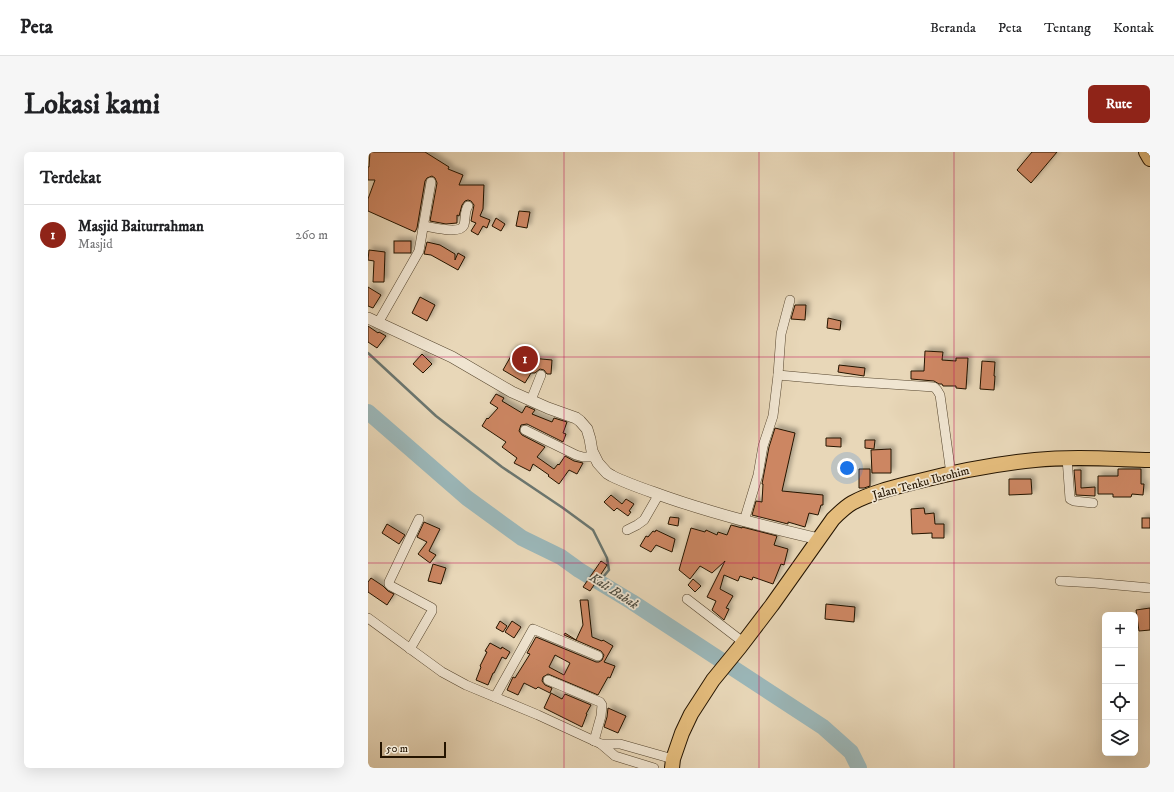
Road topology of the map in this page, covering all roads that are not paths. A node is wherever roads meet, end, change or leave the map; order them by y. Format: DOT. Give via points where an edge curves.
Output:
graph roads {
  1 [pos="1146,152"];
  2 [pos="1150,159"];
  3 [pos="431,182"];
  4 [pos="468,206"];
  5 [pos="423,229"];
  6 [pos="790,300"];
  7 [pos="368,318"];
  8 [pos="378,323"];
  9 [pos="541,375"];
  10 [pos="778,375"];
  11 [pos="531,400"];
  12 [pos="525,430"];
  13 [pos="594,457"];
  14 [pos="1067,458"];
  15 [pos="1150,460"];
  16 [pos="951,474"];
  17 [pos="659,494"];
  18 [pos="1093,503"];
  19 [pos="419,519"];
  20 [pos="744,521"];
  21 [pos="627,530"];
  22 [pos="819,539"];
  23 [pos="1060,581"];
  24 [pos="1150,588"];
  25 [pos="687,599"];
  26 [pos="368,618"];
  27 [pos="742,645"];
  28 [pos="410,649"];
  29 [pos="598,656"];
  30 [pos="548,680"];
  31 [pos="495,697"];
  32 [pos="597,743"];
  33 [pos="672,763"];
  34 [pos="654,768"];
  1 -- 2 [label="main road"];
  3 -- 5 [label="street"];
  4 -- 5 [label="street" via="464,225 459,230"];
  5 -- 8 [label="street" via="415,258"];
  6 -- 10 [label="street" via="781,334"];
  7 -- 8 [label="street"];
  8 -- 11 [label="street" via="452,357 512,392"];
  9 -- 11 [label="street"];
  10 -- 16 [label="street" via="934,387 940,395"];
  10 -- 20 [label="street" via="773,416"];
  11 -- 13 [label="street" via="580,421 589,434"];
  12 -- 13 [label="street" via="576,455"];
  13 -- 17 [label="street" via="612,476"];
  14 -- 15 [label="main road, Jalan Tenku Ibrohim"];
  14 -- 16 [label="main road, Jalan Tenku Ibrohim" via="1009,463"];
  14 -- 18 [label="street" via="1070,499"];
  16 -- 22 [label="main road, Jalan Tenku Ibrohim" via="860,499 842,510"];
  17 -- 20 [label="street"];
  17 -- 21 [label="street" via="644,520"];
  19 -- 28 [label="street" via="389,582 391,586 432,608"];
  20 -- 22 [label="street"];
  22 -- 27 [label="main road, Jalan Tenku Ibrohim"];
  23 -- 24 [label="street"];
  25 -- 27 [label="street"];
  26 -- 28 [label="street"];
  27 -- 33 [label="main road, Jalan Tenku Ibrohim" via="713,680 691,714"];
  28 -- 31 [label="street" via="454,679"];
  29 -- 31 [label="street" via="533,629"];
  30 -- 32 [label="street" via="602,704"];
  31 -- 32 [label="street"];
  32 -- 33 [label="street" via="620,744"];
  32 -- 34 [label="street" via="615,756"];
}
